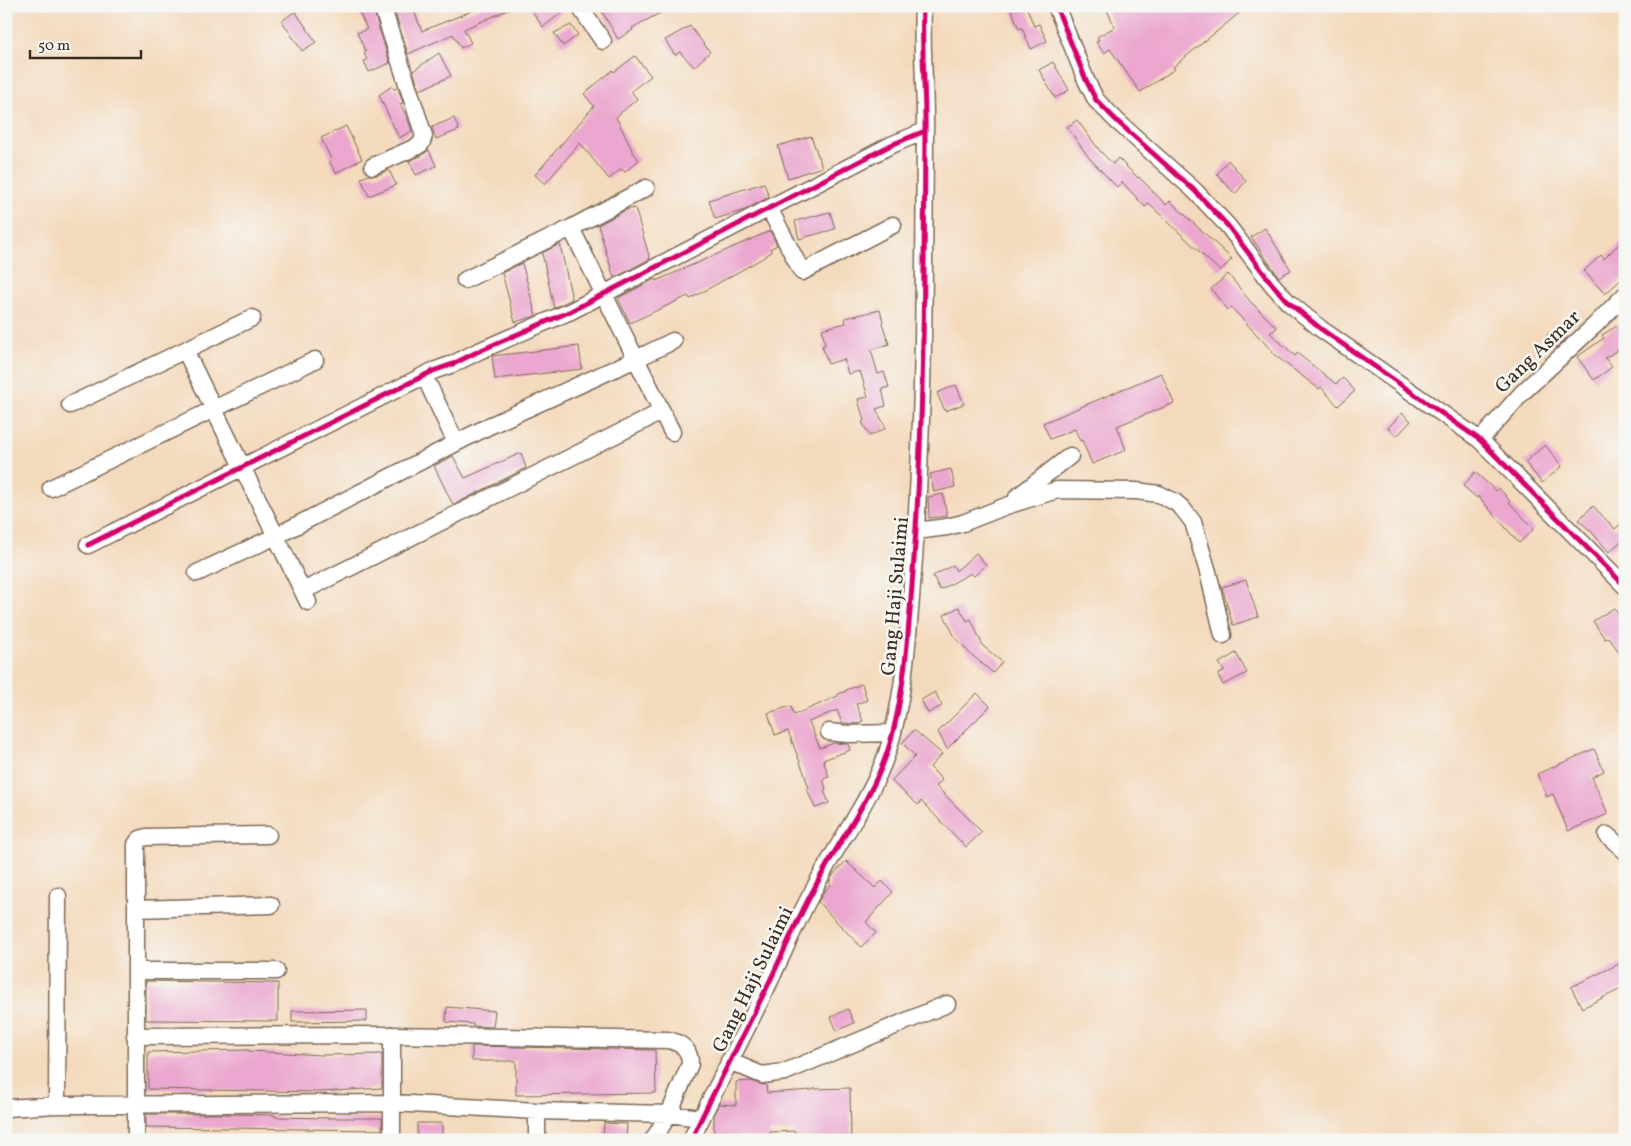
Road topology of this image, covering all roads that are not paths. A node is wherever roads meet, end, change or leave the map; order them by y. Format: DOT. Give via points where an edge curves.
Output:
graph roads {
  1 [pos="382,6"];
  2 [pos="579,6"];
  3 [pos="923,6"];
  4 [pos="1056,6"];
  5 [pos="603,41"];
  6 [pos="925,131"];
  7 [pos="373,166"];
  8 [pos="646,188"];
  9 [pos="769,208"];
  10 [pos="893,225"];
  11 [pos="571,228"];
  12 [pos="465,280"];
  13 [pos="603,294"];
  14 [pos="1625,295"];
  15 [pos="252,318"];
  16 [pos="673,341"];
  17 [pos="185,350"];
  18 [pos="636,358"];
  19 [pos="315,360"];
  20 [pos="424,376"];
  21 [pos="70,405"];
  22 [pos="213,409"];
  23 [pos="661,412"];
  24 [pos="672,432"];
  25 [pos="1480,440"];
  26 [pos="456,444"];
  27 [pos="1070,456"];
  28 [pos="243,467"];
  29 [pos="52,488"];
  30 [pos="1006,506"];
  31 [pos="916,531"];
  32 [pos="276,536"];
  33 [pos="88,545"];
  34 [pos="197,574"];
  35 [pos="1625,586"];
  36 [pos="1223,635"];
  37 [pos="829,732"];
  38 [pos="892,733"];
  39 [pos="268,835"];
  40 [pos="1607,835"];
  41 [pos="1625,851"];
  42 [pos="58,896"];
  43 [pos="271,905"];
  44 [pos="136,909"];
  45 [pos="136,971"];
  46 [pos="276,971"];
  47 [pos="947,1004"];
  48 [pos="392,1034"];
  49 [pos="135,1036"];
  50 [pos="729,1061"];
  51 [pos="392,1103"];
  52 [pos="57,1105"];
  53 [pos="137,1105"];
  54 [pos="6,1108"];
  55 [pos="537,1111"];
  56 [pos="669,1114"];
  57 [pos="701,1118"];
  58 [pos="136,1140"];
  59 [pos="392,1140"];
  60 [pos="537,1140"];
  61 [pos="653,1140"];
  62 [pos="691,1140"];
  1 -- 7 [label="street" via="424,136 416,147"];
  2 -- 5 [label="street"];
  3 -- 6 [label="street, Gang Haji Sulaimi"];
  4 -- 25 [label="street" via="1096,100 1201,196 1288,302 1321,329"];
  6 -- 9 [label="street"];
  6 -- 31 [label="street, Gang Haji Sulaimi"];
  8 -- 11 [label="street"];
  9 -- 10 [label="street" via="802,272"];
  9 -- 13 [label="street"];
  11 -- 12 [label="street"];
  11 -- 13 [label="street"];
  13 -- 18 [label="street"];
  13 -- 20 [label="street"];
  14 -- 25 [label="street, Gang Asmar" via="1523,392"];
  15 -- 17 [label="street"];
  16 -- 18 [label="street"];
  17 -- 21 [label="street"];
  17 -- 22 [label="street"];
  18 -- 23 [label="street"];
  18 -- 26 [label="street"];
  19 -- 22 [label="street"];
  20 -- 26 [label="street"];
  20 -- 28 [label="street"];
  22 -- 28 [label="street"];
  22 -- 29 [label="street"];
  23 -- 24 [label="street"];
  23 -- 32 [label="street" via="305,596"];
  25 -- 35 [label="street"];
  26 -- 32 [label="street"];
  27 -- 30 [label="street"];
  28 -- 32 [label="street"];
  28 -- 33 [label="street"];
  30 -- 31 [label="street" via="948,528"];
  30 -- 36 [label="street" via="1043,493 1073,489 1149,492 1167,497 1193,522"];
  31 -- 38 [label="street, Gang Haji Sulaimi" via="908,628"];
  32 -- 34 [label="street"];
  37 -- 38 [label="street"];
  38 -- 50 [label="street, Gang Haji Sulaimi" via="878,776 815,886"];
  39 -- 44 [label="street" via="140,839 136,844"];
  40 -- 41 [label="street"];
  42 -- 52 [label="street"];
  43 -- 44 [label="street"];
  44 -- 45 [label="street"];
  45 -- 46 [label="street"];
  45 -- 49 [label="street"];
  47 -- 50 [label="street" via="785,1072 762,1074"];
  48 -- 49 [label="street"];
  48 -- 51 [label="street"];
  48 -- 56 [label="street" via="678,1042 686,1048 690,1064"];
  49 -- 53 [label="street"];
  50 -- 57 [label="street, Gang Haji Sulaimi"];
  51 -- 53 [label="street"];
  51 -- 55 [label="street"];
  51 -- 59 [label="street"];
  52 -- 53 [label="street"];
  52 -- 54 [label="street"];
  53 -- 58 [label="street"];
  55 -- 56 [label="street"];
  55 -- 60 [label="street"];
  56 -- 57 [label="street"];
  56 -- 61 [label="street"];
  57 -- 62 [label="street, Gang Haji Sulaimi"];
}
